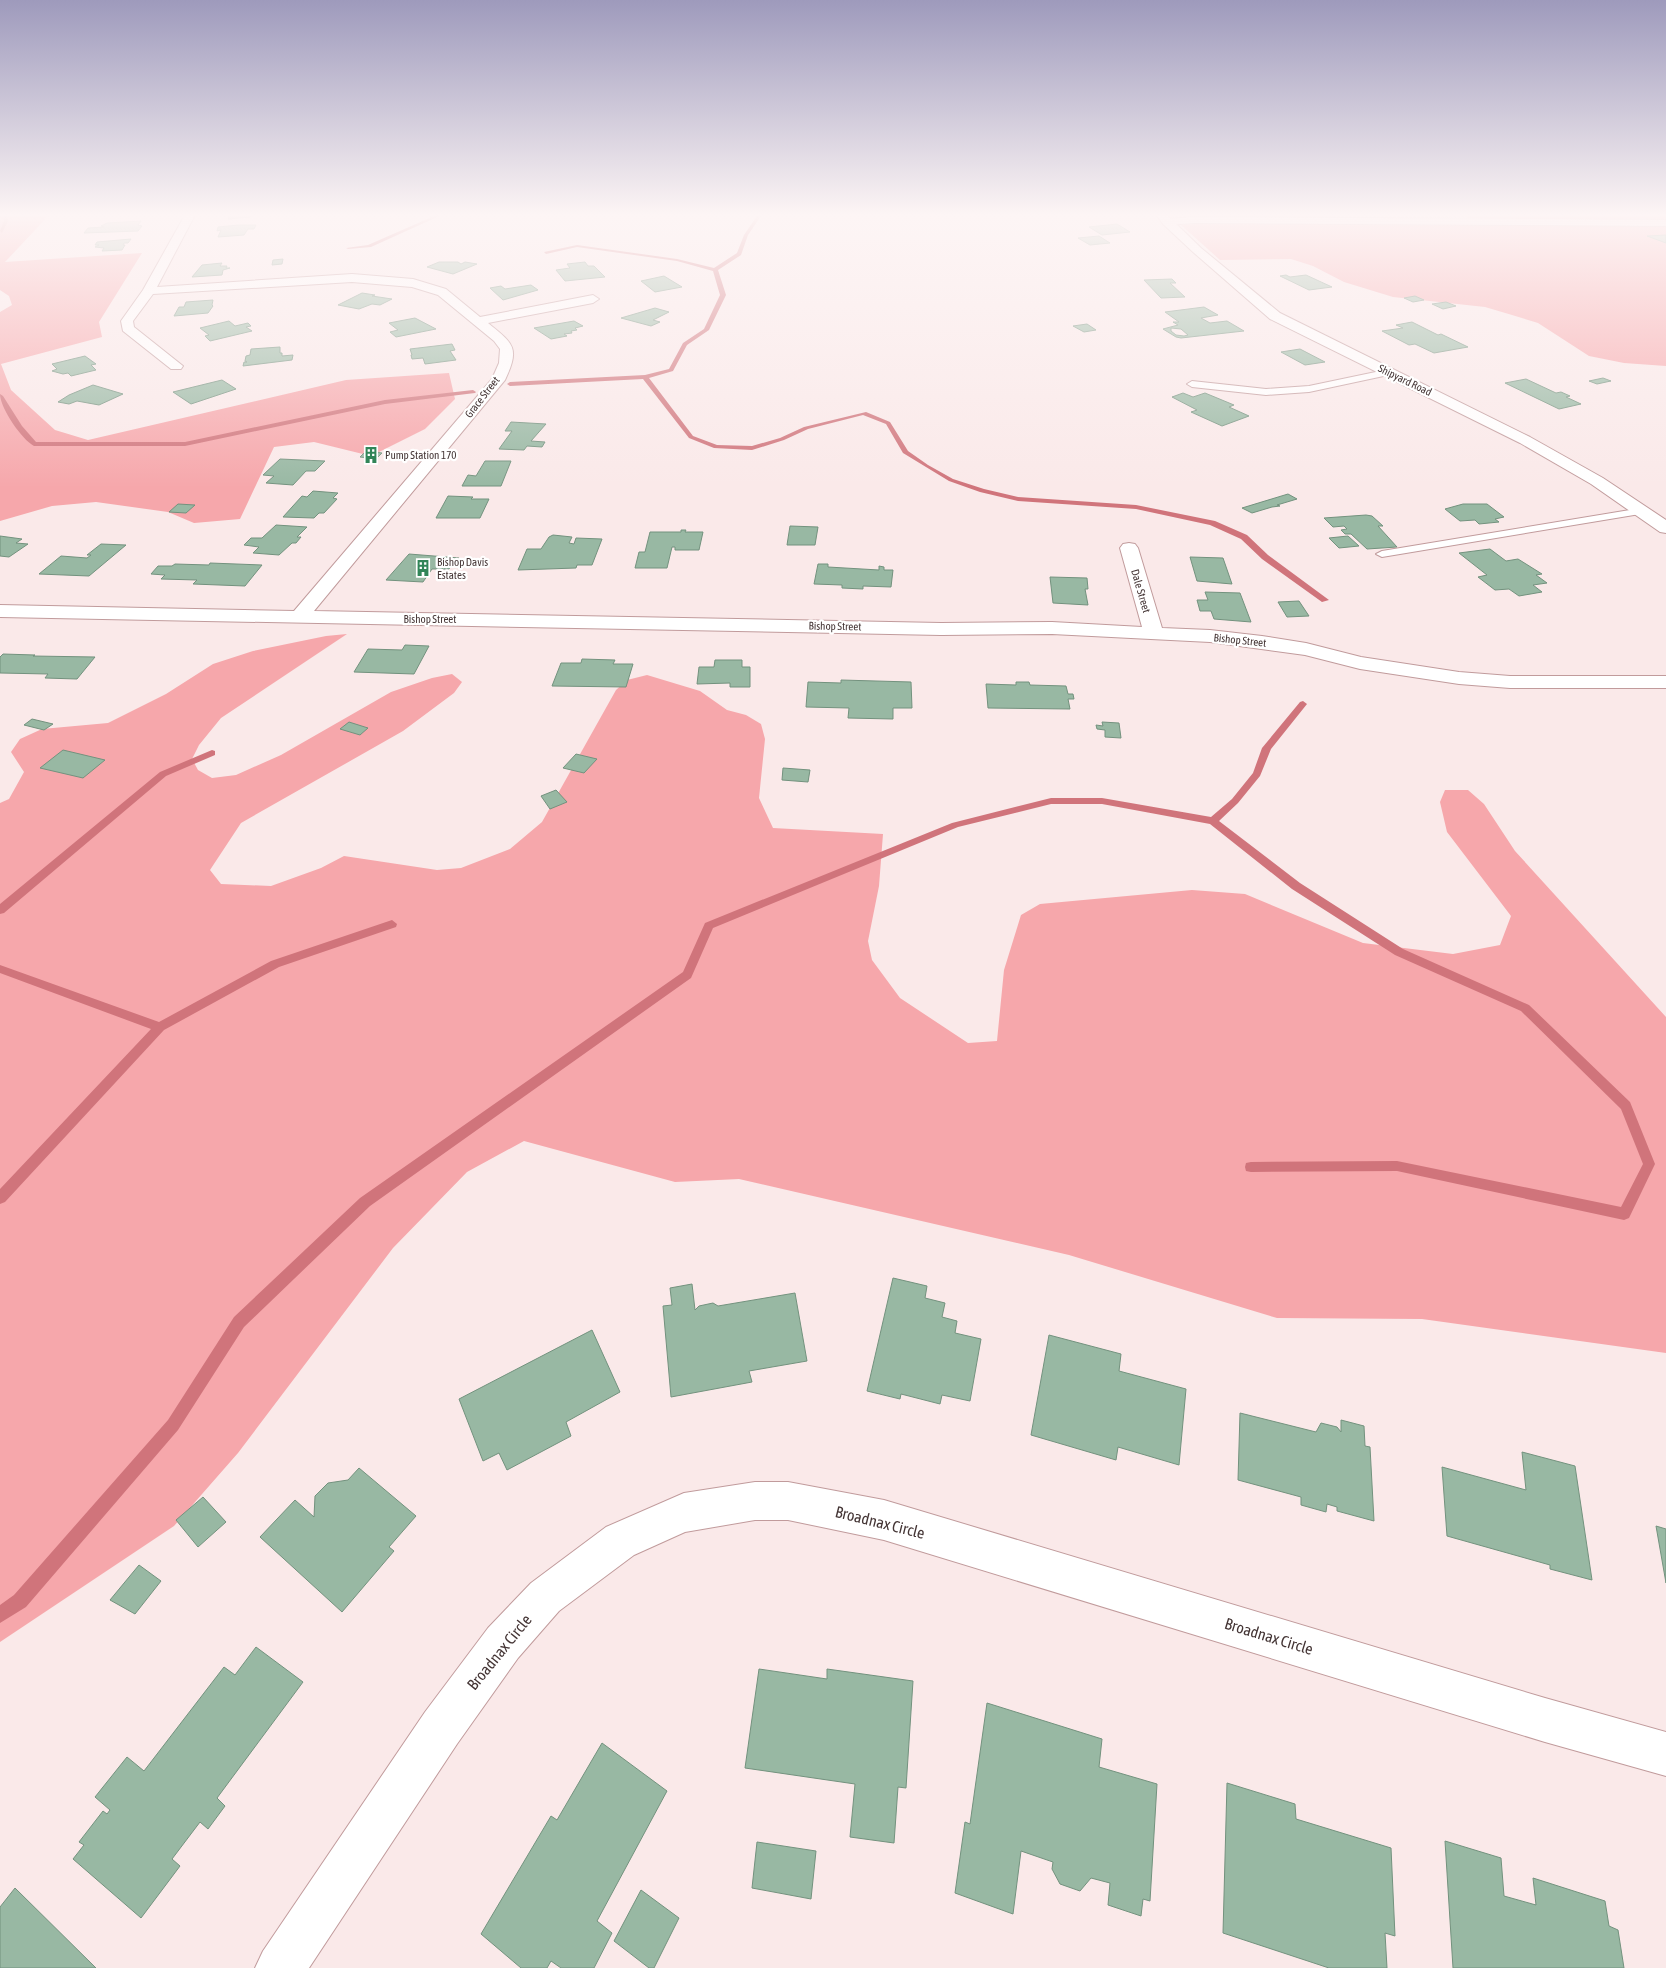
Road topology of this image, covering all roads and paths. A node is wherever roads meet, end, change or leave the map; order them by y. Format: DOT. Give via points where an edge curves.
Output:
graph roads {
  1 [pos="139,305"];
  2 [pos="458,305"];
  3 [pos="562,305"];
  4 [pos="1261,305"];
  5 [pos="478,321"];
  6 [pos="176,366"];
  7 [pos="1390,372"];
  8 [pos="1192,384"];
  9 [pos="1642,511"];
  10 [pos="1666,528"];
  11 [pos="1129,548"];
  12 [pos="1382,554"];
  13 [pos="0,611"];
  14 [pos="298,618"];
  15 [pos="1154,634"];
  16 [pos="1666,682"];
  17 [pos="1666,1754"];
  18 [pos="280,1968"];
  1 -- 6 [label="street" via="126,322 128,328"];
  2 -- 5 [label="street, Grace Street"];
  3 -- 5 [label="street"];
  4 -- 7 [label="street, Shipyard Road"];
  5 -- 14 [label="street, Grace Street" via="507,349 506,363 498,380"];
  7 -- 8 [label="lane" via="1309,389 1266,392"];
  7 -- 9 [label="street, Shipyard Road" via="1558,458"];
  9 -- 10 [label="street, Shipyard Road"];
  9 -- 12 [label="lane"];
  11 -- 15 [label="street, Dale Street"];
  13 -- 14 [label="street, Bishop Street"];
  14 -- 15 [label="street, Bishop Street" via="1026,628"];
  15 -- 16 [label="street, Bishop Street" via="1262,642 1360,663 1460,678 1510,682"];
  17 -- 18 [label="street, Broadnax Circle" via="884,1520 788,1502 755,1501 684,1513 620,1541 545,1597 504,1643 441,1728"];
}
